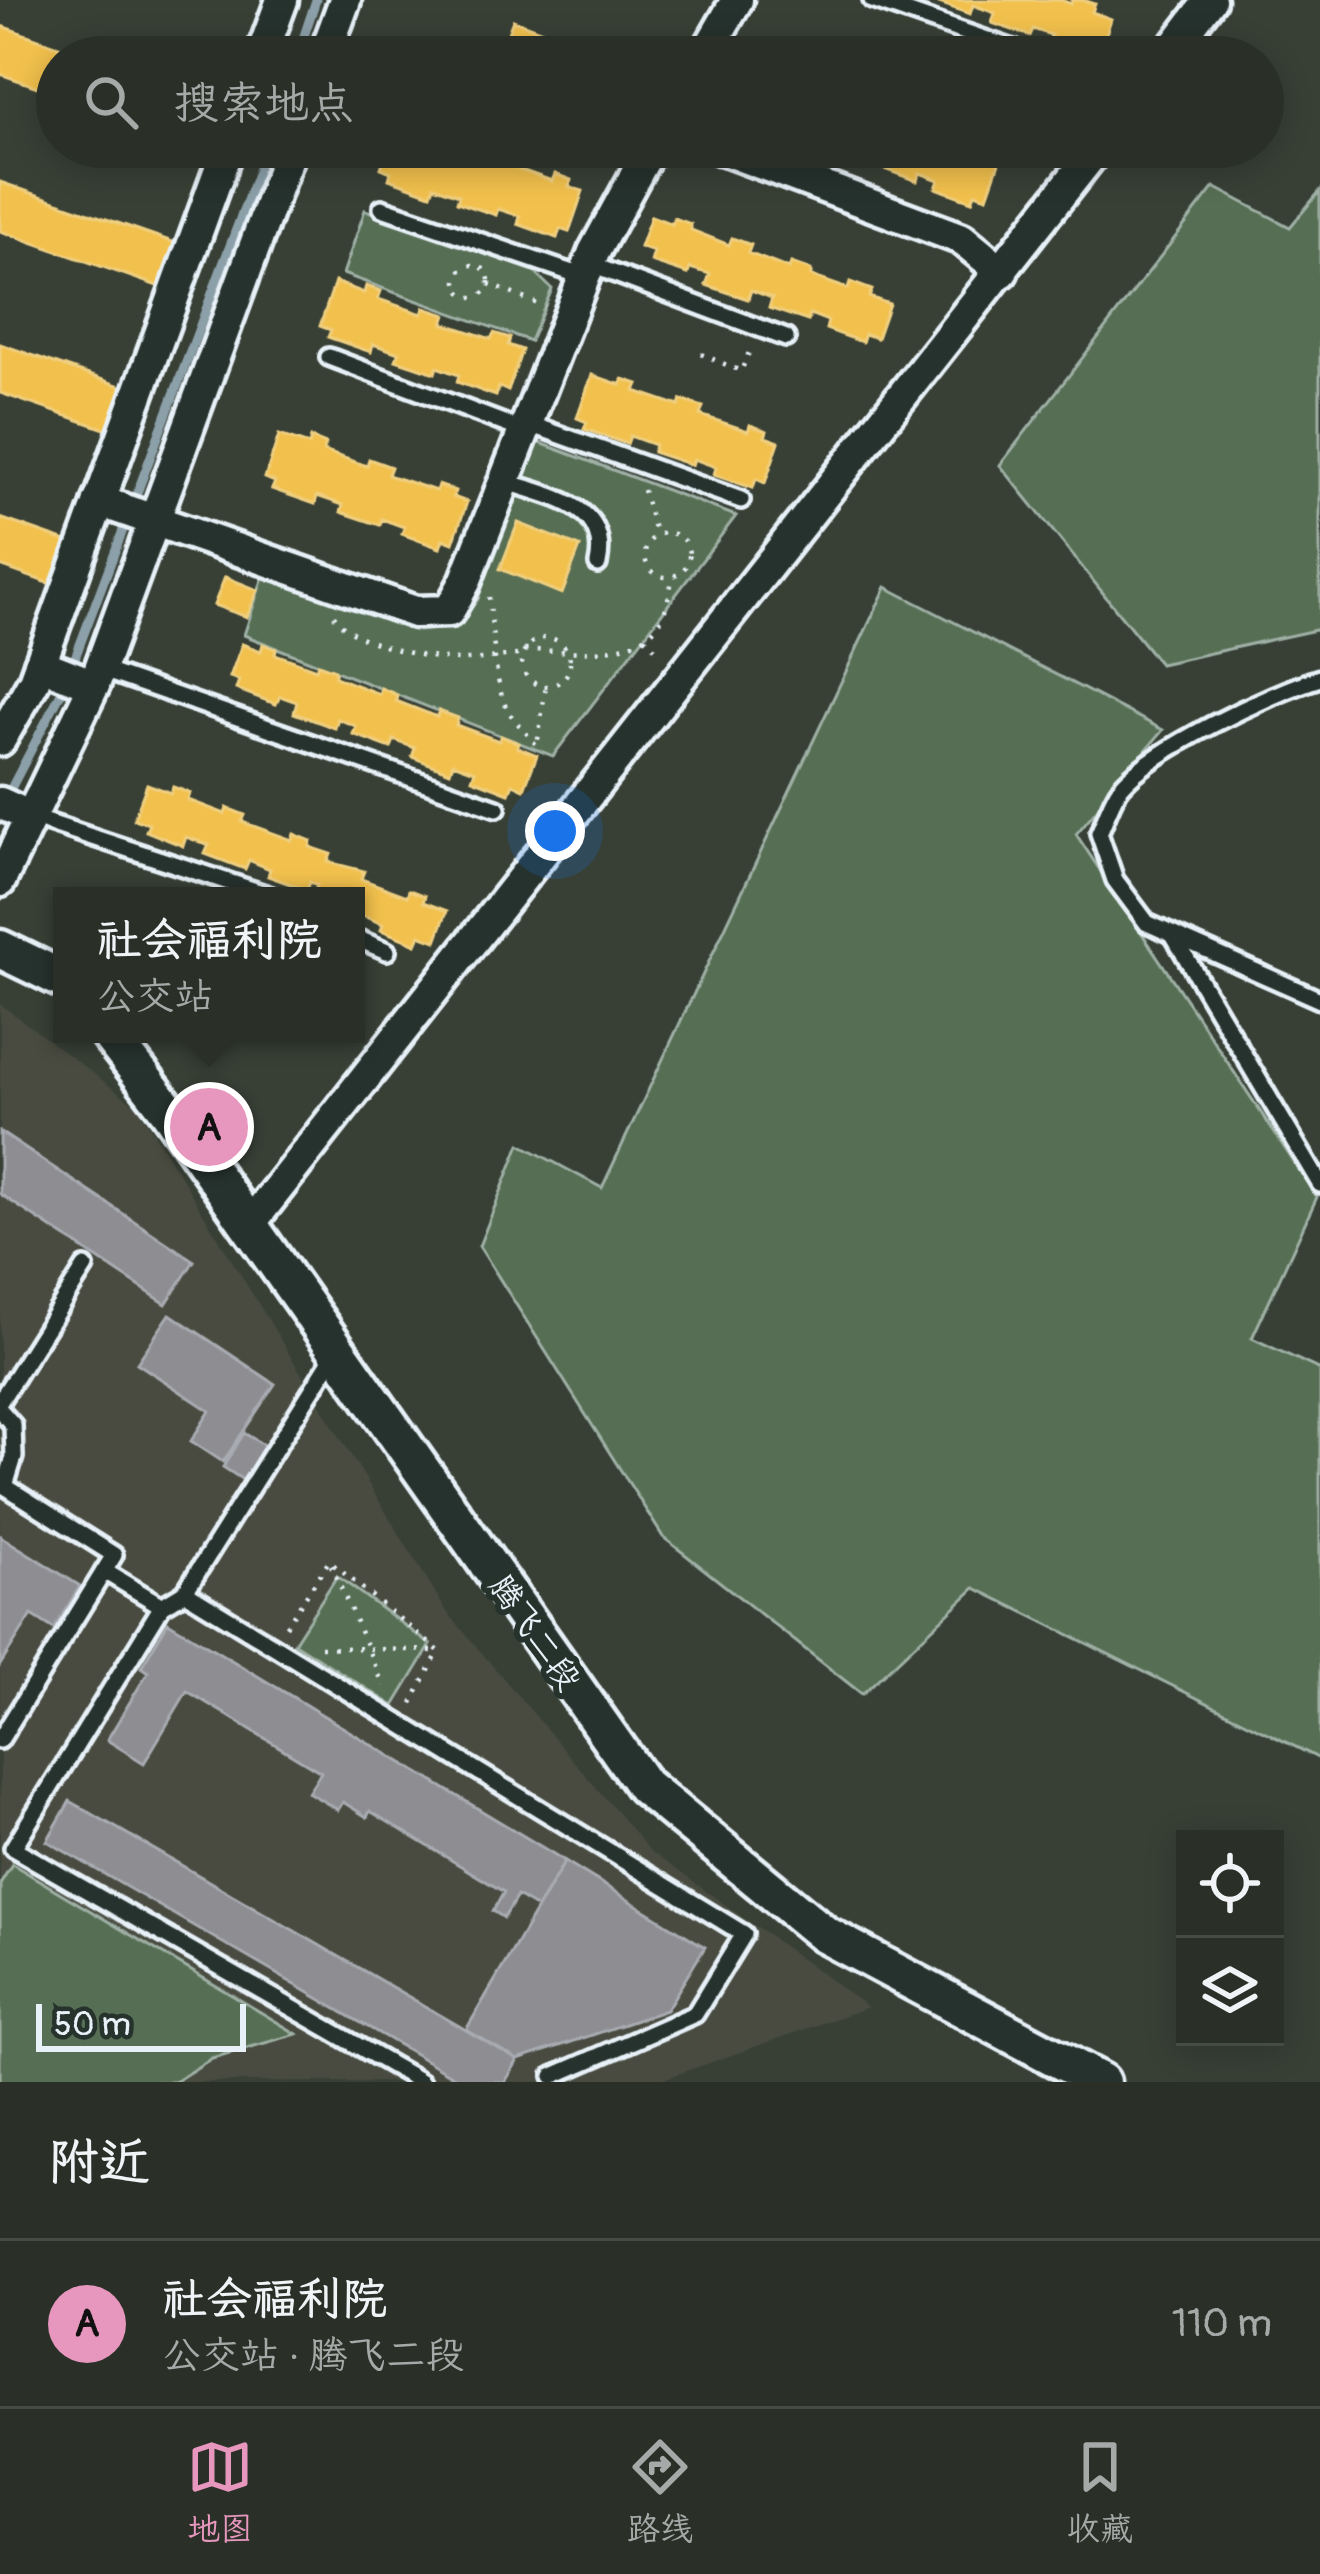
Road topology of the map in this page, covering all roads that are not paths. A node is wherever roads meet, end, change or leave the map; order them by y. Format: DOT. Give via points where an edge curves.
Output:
graph roads {
  1 [pos="282,0"];
  2 [pos="345,0"];
  3 [pos="737,0"];
  4 [pos="872,0"];
  5 [pos="1210,0"];
  6 [pos="269,36"];
  7 [pos="332,36"];
  8 [pos="716,36"];
  9 [pos="976,36"];
  10 [pos="1183,36"];
  11 [pos="220,168"];
  12 [pos="283,168"];
  13 [pos="640,168"];
  14 [pos="774,168"];
  15 [pos="1082,168"];
  16 [pos="382,208"];
  17 [pos="586,271"];
  18 [pos="1002,272"];
  19 [pos="786,338"];
  20 [pos="329,357"];
  21 [pos="526,427"];
  22 [pos="505,482"];
  23 [pos="741,500"];
  24 [pos="99,501"];
  25 [pos="154,523"];
  26 [pos="598,564"];
  27 [pos="40,664"];
  28 [pos="97,677"];
  29 [pos="1320,678"];
  30 [pos="0,740"];
  31 [pos="0,803"];
  32 [pos="497,808"];
  33 [pos="31,817"];
  34 [pos="0,881"];
  35 [pos="244,887"];
  36 [pos="1172,934"];
  37 [pos="365,942"];
  38 [pos="0,949"];
  39 [pos="388,951"];
  40 [pos="53,975"];
  41 [pos="1320,1000"];
  42 [pos="116,1043"];
  43 [pos="1320,1184"];
  44 [pos="249,1225"];
  45 [pos="85,1267"];
  46 [pos="337,1350"];
  47 [pos="0,1401"];
  48 [pos="0,1410"];
  49 [pos="3,1484"];
  50 [pos="104,1571"];
  51 [pos="185,1592"];
  52 [pos="162,1606"];
  53 [pos="0,1740"];
  54 [pos="553,2076"];
  55 [pos="421,2082"];
  56 [pos="1101,2082"];
  1 -- 6 [label="street"];
  2 -- 7 [label="street"];
  3 -- 8 [label="street"];
  4 -- 9 [label="lane"];
  5 -- 10 [label="street"];
  11 -- 24 [label="street"];
  12 -- 25 [label="street"];
  13 -- 17 [label="street"];
  14 -- 18 [label="street" via="962,238"];
  15 -- 18 [label="street"];
  16 -- 17 [label="lane"];
  17 -- 19 [label="lane"];
  17 -- 21 [label="street"];
  18 -- 44 [label="street"];
  20 -- 21 [label="lane"];
  21 -- 22 [label="street"];
  21 -- 23 [label="lane"];
  22 -- 25 [label="street" via="449,611 415,612"];
  22 -- 26 [label="lane" via="580,509 598,526"];
  24 -- 25 [label="street"];
  24 -- 27 [label="street"];
  25 -- 28 [label="street"];
  27 -- 28 [label="street"];
  27 -- 30 [label="street"];
  28 -- 32 [label="lane"];
  28 -- 33 [label="street"];
  29 -- 36 [label="lane" via="1171,748 1120,788 1099,833 1115,880 1147,923"];
  31 -- 33 [label="street"];
  33 -- 34 [label="street"];
  33 -- 35 [label="lane"];
  36 -- 41 [label="lane"];
  36 -- 43 [label="lane"];
  37 -- 39 [label="lane"];
  38 -- 40 [label="street"];
  42 -- 44 [label="street, 腾飞二段"];
  44 -- 46 [label="street, 腾飞二段"];
  45 -- 47 [label="lane"];
  46 -- 51 [label="lane"];
  46 -- 56 [label="street, 腾飞二段" via="644,1786 824,1934"];
  48 -- 49 [label="lane" via="13,1425 14,1457"];
  49 -- 50 [label="lane" via="114,1555"];
  50 -- 52 [label="lane"];
  50 -- 53 [label="lane"];
  51 -- 52 [label="lane"];
  51 -- 54 [label="lane" via="744,1934 695,2014"];
  52 -- 55 [label="lane" via="13,1848"];
}
